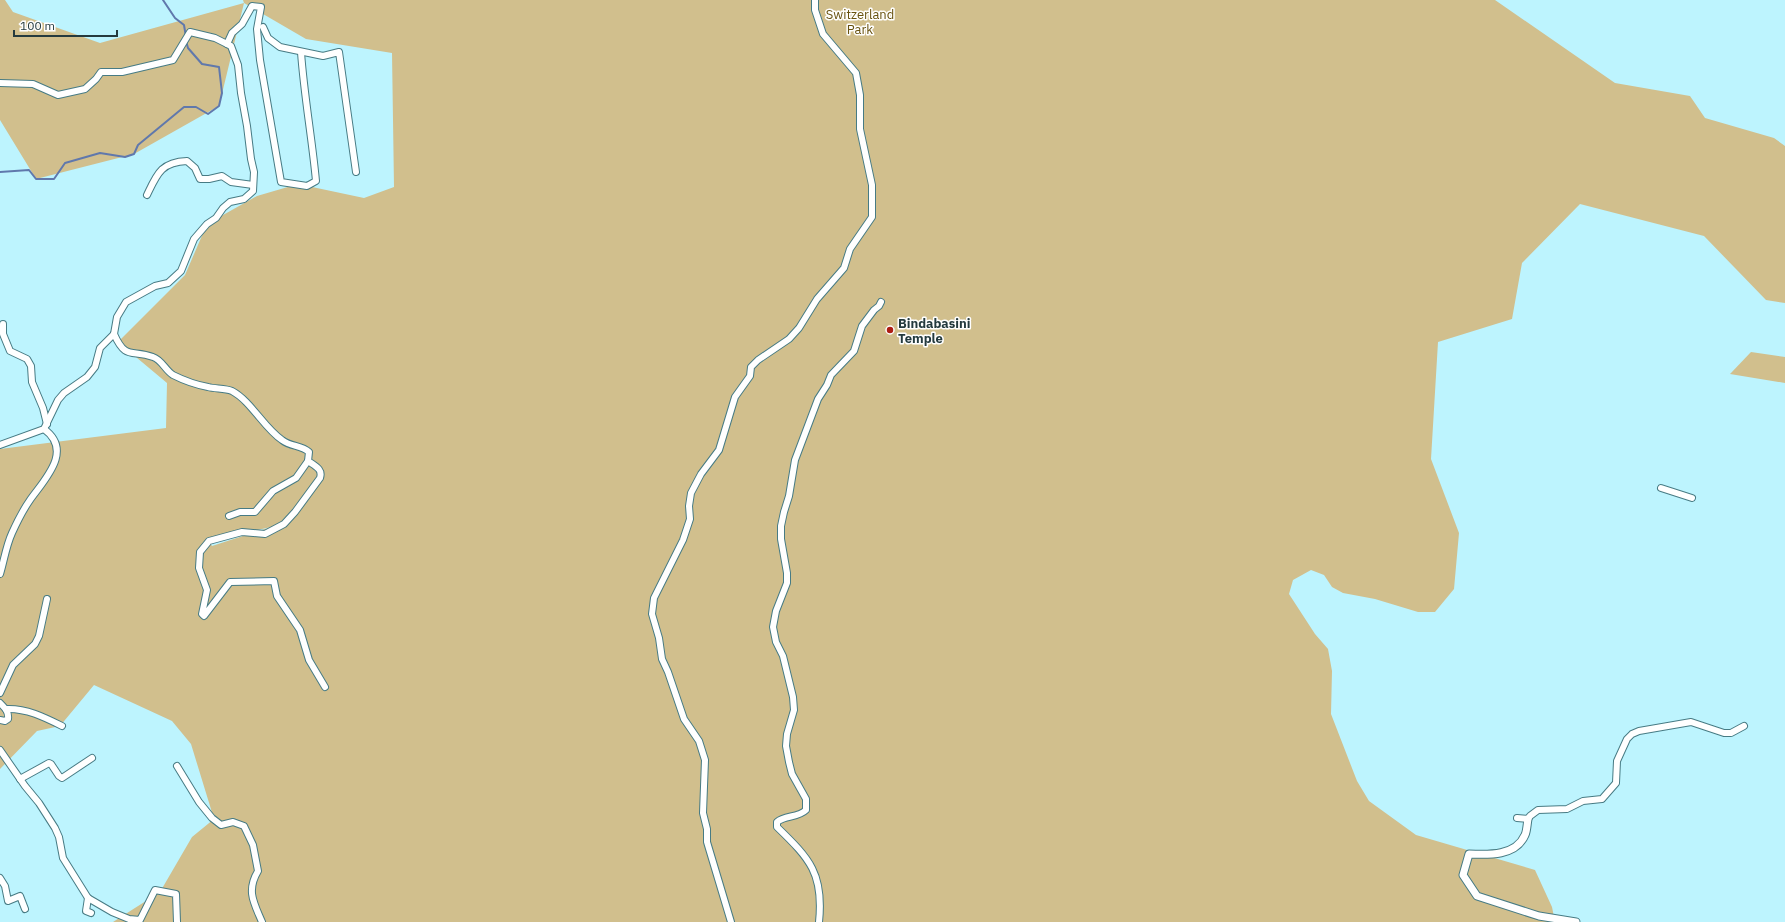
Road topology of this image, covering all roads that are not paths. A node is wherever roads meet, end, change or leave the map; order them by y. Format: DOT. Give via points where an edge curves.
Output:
graph roads {
  1 [pos="814,0"];
  2 [pos="263,27"];
  3 [pos="227,44"];
  4 [pos="301,52"];
  5 [pos="0,83"];
  6 [pos="356,172"];
  7 [pos="253,185"];
  8 [pos="147,195"];
  9 [pos="880,302"];
  10 [pos="3,324"];
  11 [pos="114,334"];
  12 [pos="45,427"];
  13 [pos="0,445"];
  14 [pos="308,461"];
  15 [pos="1662,488"];
  16 [pos="1692,498"];
  17 [pos="229,516"];
  18 [pos="0,574"];
  19 [pos="47,598"];
  20 [pos="325,687"];
  21 [pos="0,693"];
  22 [pos="0,703"];
  23 [pos="6,709"];
  24 [pos="0,720"];
  25 [pos="62,726"];
  26 [pos="1744,726"];
  27 [pos="0,750"];
  28 [pos="92,758"];
  29 [pos="177,766"];
  30 [pos="20,779"];
  31 [pos="1517,818"];
  32 [pos="1528,819"];
  33 [pos="0,878"];
  34 [pos="88,898"];
  35 [pos="25,909"];
  36 [pos="91,913"];
  37 [pos="177,922"];
  38 [pos="262,922"];
  39 [pos="731,922"];
  40 [pos="819,922"];
  41 [pos="1576,922"];
  1 -- 39 [label="street" via="823,34 856,73 860,95 860,129 872,185 872,217 850,250 844,268 817,299 799,328 789,339 751,367 750,376 736,397 719,450 691,493 690,519 677,556 654,598 652,614 662,659 684,719 703,750 703,813 707,842"];
  2 -- 4 [label="street" via="268,38 280,47"];
  3 -- 4 [label="street" via="252,6 261,7 257,29 260,60 281,182 307,186 316,181"];
  3 -- 5 [label="street" via="190,32 173,60 122,72 101,72 85,89 58,95 33,84"];
  3 -- 7 [label="street" via="231,46 238,65 250,159 254,172"];
  4 -- 6 [label="street" via="323,56 339,52"];
  7 -- 8 [label="street" via="231,182 222,176 200,178 195,168 187,161 175,162 160,170"];
  7 -- 11 [label="street" via="250,195 230,202 199,233 181,271 168,283 155,286 126,302 117,316"];
  9 -- 40 [label="street" via="862,326 854,351 831,375 818,399 796,460 781,526 787,583 773,627 793,697 794,710 786,746 792,774 806,799 806,810 802,814 781,818 777,826 810,861 819,885"];
  10 -- 12 [label="street" via="3,334 10,351 27,359 31,366 32,382 43,408"];
  11 -- 12 [label="street" via="100,348 96,366 87,377 58,400"];
  11 -- 14 [label="street" via="123,350 152,357 161,362 173,375 207,387 231,391 282,440 309,452"];
  12 -- 13 [label="street"];
  12 -- 18 [label="street" via="54,441 57,455 55,463 29,501 12,534"];
  14 -- 17 [label="street" via="296,478 273,491 255,512 240,512"];
  14 -- 20 [label="street" via="320,470 321,474 284,524 265,534 242,532 209,541 200,552 199,568 207,590 202,614 204,616 230,582 274,581 277,596 300,630 309,660"];
  15 -- 16 [label="street"];
  19 -- 21 [label="street" via="39,636 35,644 13,665"];
  22 -- 23 [label="street"];
  23 -- 24 [label="street" via="8,719"];
  23 -- 25 [label="street" via="21,709 41,715"];
  26 -- 32 [label="street" via="1731,733 1724,733 1691,722 1632,734 1616,761 1616,783 1602,799 1583,801 1567,809 1538,810"];
  27 -- 30 [label="street"];
  28 -- 30 [label="street" via="62,778 49,764"];
  29 -- 38 [label="street" via="212,818 221,824 233,822 244,826 253,845 258,871 253,879 252,899"];
  30 -- 34 [label="street" via="55,828 63,858"];
  31 -- 32 [label="street"];
  32 -- 41 [label="street" via="1526,834 1518,846 1494,855 1469,854 1463,875 1477,896 1540,916"];
  33 -- 35 [label="street" via="8,900 20,896"];
  34 -- 36 [label="street" via="86,911"];
  34 -- 37 [label="street" via="112,912 129,919 140,920 155,890 176,894"];
}
